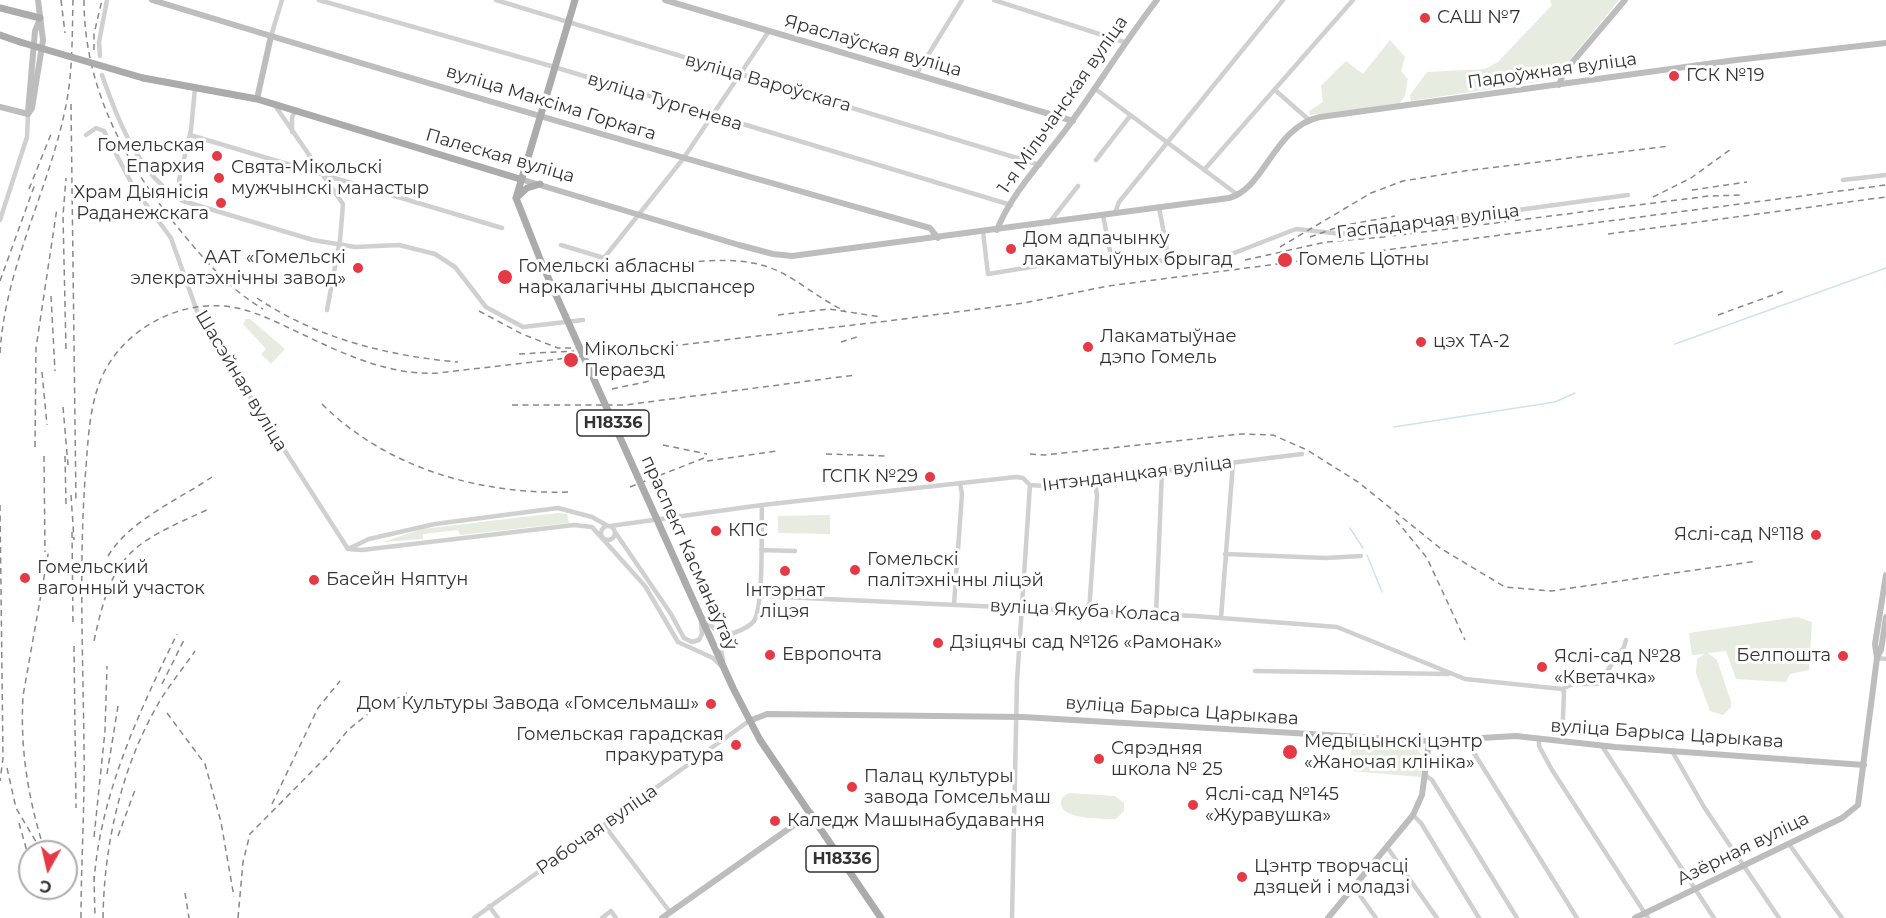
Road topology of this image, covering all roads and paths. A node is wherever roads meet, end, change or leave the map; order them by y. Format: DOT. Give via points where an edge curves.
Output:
graph roads {
  1 [pos="38,0"];
  2 [pos="107,0"];
  3 [pos="152,0"];
  4 [pos="282,0"];
  5 [pos="319,0"];
  6 [pos="496,0"];
  7 [pos="575,0"];
  8 [pos="665,0"];
  9 [pos="962,0"];
  10 [pos="994,0"];
  11 [pos="1157,0"];
  12 [pos="1283,0"];
  13 [pos="1353,0"];
  14 [pos="1625,0"];
  15 [pos="0,8"];
  16 [pos="40,18"];
  17 [pos="568,22"];
  18 [pos="769,31"];
  19 [pos="0,35"];
  20 [pos="271,36"];
  21 [pos="1124,42"];
  22 [pos="1886,44"];
  23 [pos="100,56"];
  24 [pos="554,68"];
  25 [pos="34,71"];
  26 [pos="917,73"];
  27 [pos="739,74"];
  28 [pos="102,75"];
  29 [pos="1559,85"];
  30 [pos="195,88"];
  31 [pos="1094,88"];
  32 [pos="1275,90"];
  33 [pos="256,99"];
  34 [pos="28,102"];
  35 [pos="274,104"];
  36 [pos="0,107"];
  37 [pos="17,111"];
  38 [pos="28,114"];
  39 [pos="294,114"];
  40 [pos="541,115"];
  41 [pos="1130,116"];
  42 [pos="281,117"];
  43 [pos="713,117"];
  44 [pos="1309,120"];
  45 [pos="1072,121"];
  46 [pos="292,132"];
  47 [pos="86,135"];
  48 [pos="190,135"];
  49 [pos="1166,142"];
  50 [pos="683,159"];
  51 [pos="1096,160"];
  52 [pos="1040,165"];
  53 [pos="1204,170"];
  54 [pos="325,174"];
  55 [pos="1886,175"];
  56 [pos="520,179"];
  57 [pos="1843,180"];
  58 [pos="540,184"];
  59 [pos="1078,186"];
  60 [pos="1238,195"];
  61 [pos="1628,195"];
  62 [pos="516,198"];
  63 [pos="183,201"];
  64 [pos="1011,205"];
  65 [pos="1159,207"];
  66 [pos="1115,213"];
  67 [pos="641,214"];
  68 [pos="1103,215"];
  69 [pos="0,220"];
  70 [pos="1049,223"];
  71 [pos="502,228"];
  72 [pos="997,230"];
  73 [pos="983,232"];
  74 [pos="938,238"];
  75 [pos="561,244"];
  76 [pos="339,245"];
  77 [pos="1108,260"];
  78 [pos="1169,261"];
  79 [pos="327,310"];
  80 [pos="583,320"];
  81 [pos="1302,454"];
  82 [pos="1233,463"];
  83 [pos="1162,471"];
  84 [pos="1095,479"];
  85 [pos="960,483"];
  86 [pos="1030,485"];
  87 [pos="762,505"];
  88 [pos="612,528"];
  89 [pos="603,537"];
  90 [pos="348,549"];
  91 [pos="760,550"];
  92 [pos="795,551"];
  93 [pos="1225,554"];
  94 [pos="1361,556"];
  95 [pos="1886,575"];
  96 [pos="761,596"];
  97 [pos="954,604"];
  98 [pos="1021,609"];
  99 [pos="699,612"];
  100 [pos="1089,612"];
  101 [pos="1156,615"];
  102 [pos="1886,617"];
  103 [pos="1221,618"];
  104 [pos="732,633"];
  105 [pos="1626,640"];
  106 [pos="1877,658"];
  107 [pos="1886,659"];
  108 [pos="724,668"];
  109 [pos="1255,671"];
  110 [pos="1451,674"];
  111 [pos="1562,689"];
  112 [pos="1016,717"];
  113 [pos="749,721"];
  114 [pos="1470,739"];
  115 [pos="1539,740"];
  116 [pos="1429,741"];
  117 [pos="1562,742"];
  118 [pos="1602,746"];
  119 [pos="1672,751"];
  120 [pos="1864,765"];
  121 [pos="1425,774"];
  122 [pos="811,813"];
  123 [pos="1413,815"];
  124 [pos="604,825"];
  125 [pos="1789,844"];
  126 [pos="1387,847"];
  127 [pos="1743,866"];
  128 [pos="1354,887"];
  129 [pos="1694,889"];
  130 [pos="489,906"];
  131 [pos="670,912"];
  132 [pos="1646,916"];
  133 [pos="474,918"];
  134 [pos="498,918"];
  135 [pos="602,918"];
  136 [pos="616,918"];
  137 [pos="662,918"];
  138 [pos="881,918"];
  139 [pos="1012,918"];
  140 [pos="1328,918"];
  141 [pos="1376,918"];
  142 [pos="1437,918"];
  143 [pos="1479,918"];
  144 [pos="1516,918"];
  145 [pos="1577,918"];
  146 [pos="1635,918"];
  147 [pos="1714,918"];
  148 [pos="1779,918"];
  149 [pos="1842,918"];
  1 -- 16 [label="main road"];
  2 -- 23 [label="street"];
  3 -- 20 [label="main road, вуліца Максіма Горкага"];
  4 -- 20 [label="street"];
  5 -- 24 [label="street, вуліца Тургенева"];
  6 -- 17 [label="street, вуліца Вароўскага"];
  7 -- 17 [label="main road"];
  8 -- 18 [label="main road, Яраслаўская вуліца"];
  9 -- 26 [label="street"];
  10 -- 21 [label="street"];
  11 -- 21 [label="main road, 1-я Мільчанская вуліца"];
  12 -- 49 [label="street"];
  13 -- 32 [label="street"];
  14 -- 29 [label="main road" via="1564,72"];
  15 -- 16 [label="main road"];
  16 -- 25 [label="main road" via="34,31"];
  17 -- 24 [label="main road"];
  17 -- 27 [label="street, вуліца Вароўскага"];
  18 -- 26 [label="main road, Яраслаўская вуліца"];
  18 -- 27 [label="street"];
  19 -- 30 [label="main road, Палеская вуліца, bridge" via="143,78"];
  20 -- 33 [label="main road"];
  20 -- 40 [label="main road, вуліца Максіма Горкага"];
  21 -- 31 [label="main road, 1-я Мільчанская вуліца"];
  22 -- 29 [label="main road, Падоўжная вуліца"];
  24 -- 40 [label="main road"];
  24 -- 43 [label="street, вуліца Тургенева"];
  25 -- 34 [label="main road"];
  25 -- 38 [label="main road" via="32,108"];
  26 -- 45 [label="main road, Яраслаўская вуліца"];
  27 -- 43 [label="street"];
  27 -- 52 [label="street, вуліца Вароўскага"];
  28 -- 63 [label="street" via="111,102 148,171 165,191"];
  29 -- 44 [label="main road, Падоўжная вуліца"];
  30 -- 33 [label="main road, Палеская вуліца"];
  30 -- 48 [label="street"];
  31 -- 41 [label="street"];
  31 -- 45 [label="main road, 1-я Мільчанская вуліца"];
  32 -- 44 [label="street"];
  32 -- 53 [label="street"];
  33 -- 35 [label="main road, Палеская вуліца"];
  34 -- 37 [label="main road"];
  34 -- 38 [label="main road"];
  35 -- 39 [label="main road, Палеская вуліца"];
  35 -- 42 [label="street"];
  36 -- 37 [label="main road"];
  37 -- 38 [label="main road"];
  38 -- 69 [label="street" via="27,137"];
  39 -- 42 [label="street, Палеская вуліца"];
  39 -- 46 [label="street"];
  39 -- 56 [label="main road, Палеская вуліца"];
  40 -- 50 [label="main road, вуліца Максіма Горкага"];
  40 -- 56 [label="main road"];
  41 -- 49 [label="street"];
  41 -- 51 [label="street"];
  42 -- 46 [label="street"];
  43 -- 50 [label="street"];
  43 -- 64 [label="street, вуліца Тургенева"];
  44 -- 60 [label="main road, Падоўжная вуліца" via="1292,130"];
  45 -- 52 [label="main road, 1-я Мільчанская вуліца"];
  46 -- 54 [label="street"];
  47 -- 90 [label="street, Шасэйная вуліца" via="96,128 104,131 134,188 171,238 200,317"];
  48 -- 54 [label="street"];
  48 -- 63 [label="street" via="179,180"];
  49 -- 53 [label="street"];
  49 -- 66 [label="street" via="1119,202"];
  50 -- 67 [label="street"];
  50 -- 74 [label="main road, вуліца Максіма Горкага" via="930,228"];
  52 -- 64 [label="main road, 1-я Мільчанская вуліца"];
  53 -- 60 [label="street"];
  54 -- 71 [label="street"];
  54 -- 76 [label="street" via="343,204"];
  55 -- 57 [label="street"];
  56 -- 58 [label="main road, Палеская вуліца"];
  56 -- 62 [label="main road"];
  58 -- 62 [label="main road" via="527,188"];
  58 -- 67 [label="main road, Палеская вуліца"];
  59 -- 70 [label="street"];
  60 -- 65 [label="main road, Палеская вуліца"];
  61 -- 78 [label="street, Гаспадарчая вуліца" via="1342,234 1296,229 1229,255"];
  62 -- 99 [label="main road, праспект Касманаўтаў / Н18336, bridge"];
  63 -- 76 [label="street"];
  64 -- 72 [label="main road, 1-я Мільчанская вуліца"];
  65 -- 66 [label="main road, Палеская вуліца"];
  65 -- 78 [label="street"];
  66 -- 68 [label="main road, Палеская вуліца"];
  67 -- 74 [label="main road, Палеская вуліца" via="785,256"];
  67 -- 75 [label="street" via="604,258"];
  68 -- 70 [label="main road, Палеская вуліца"];
  68 -- 77 [label="street"];
  70 -- 72 [label="main road, Палеская вуліца"];
  72 -- 73 [label="main road, Палеская вуліца"];
  73 -- 74 [label="main road, Палеская вуліца"];
  73 -- 77 [label="street, Гаспадарчая вуліца" via="988,274 1086,258"];
  76 -- 79 [label="street"];
  76 -- 80 [label="street" via="399,245 435,254 455,267 486,307 524,327"];
  77 -- 78 [label="street, Гаспадарчая вуліца" via="1124,264"];
  81 -- 82 [label="street, Інтэнданцкая вуліца"];
  82 -- 83 [label="street, Інтэнданцкая вуліца"];
  82 -- 93 [label="street"];
  83 -- 84 [label="street, Інтэнданцкая вуліца"];
  83 -- 101 [label="street"];
  84 -- 86 [label="street, Інтэнданцкая вуліца"];
  84 -- 100 [label="street"];
  85 -- 86 [label="street, Інтэнданцкая вуліца" via="1016,477"];
  85 -- 87 [label="street, Інтэнданцкая вуліца"];
  85 -- 97 [label="street"];
  86 -- 98 [label="street"];
  87 -- 88 [label="street, Інтэнданцкая вуліца" via="624,522"];
  87 -- 91 [label="street"];
  88 -- 89 [label="street" via="602,529"];
  88 -- 89 [label="street" via="610,539"];
  88 -- 90 [label="street" via="592,517 558,508 435,524 369,539"];
  88 -- 99 [label="street" via="687,640 697,642 701,637"];
  89 -- 90 [label="street" via="596,529 582,525"];
  89 -- 108 [label="street" via="645,586 678,642 713,658"];
  91 -- 92 [label="street"];
  91 -- 96 [label="street"];
  93 -- 94 [label="street"];
  93 -- 103 [label="street"];
  95 -- 106 [label="main road" via="1875,644"];
  96 -- 97 [label="street, вуліца Якуба Коласа"];
  96 -- 104 [label="street" via="754,621"];
  97 -- 98 [label="street, вуліца Якуба Коласа"];
  98 -- 100 [label="street, вуліца Якуба Коласа"];
  98 -- 112 [label="street"];
  99 -- 104 [label="street" via="715,628"];
  99 -- 108 [label="main road, праспект Касманаўтаў / Н18336"];
  100 -- 101 [label="street, вуліца Якуба Коласа"];
  101 -- 103 [label="street, вуліца Якуба Коласа"];
  102 -- 106 [label="main road"];
  103 -- 110 [label="street, вуліца Якуба Коласа" via="1337,627"];
  104 -- 108 [label="street" via="722,643"];
  105 -- 111 [label="street" via="1598,684 1573,684"];
  106 -- 107 [label="street"];
  106 -- 120 [label="main road"];
  108 -- 113 [label="main road, праспект Касманаўтаў / Н18336"];
  109 -- 110 [label="street"];
  110 -- 111 [label="street" via="1464,679"];
  111 -- 117 [label="street"];
  112 -- 113 [label="main road, вуліца Барыса Царыкава" via="767,714"];
  112 -- 116 [label="main road, вуліца Барыса Царыкава"];
  112 -- 139 [label="street"];
  113 -- 122 [label="main road, праспект Касманаўтаў / Н18336"];
  113 -- 124 [label="street, Рабочая вуліца"];
  114 -- 115 [label="main road, вуліца Барыса Царыкава" via="1516,736"];
  114 -- 116 [label="main road, вуліца Барыса Царыкава"];
  114 -- 145 [label="street" via="1474,753"];
  115 -- 117 [label="main road, вуліца Барыса Царыкава"];
  115 -- 132 [label="street" via="1552,770"];
  116 -- 121 [label="main road"];
  117 -- 118 [label="main road, вуліца Барыса Царыкава"];
  118 -- 119 [label="main road, вуліца Барыса Царыкава"];
  118 -- 129 [label="street"];
  119 -- 120 [label="main road, вуліца Барыса Царыкава"];
  119 -- 127 [label="street"];
  120 -- 125 [label="main road, Азёрная вуліца" via="1860,801 1850,813"];
  121 -- 123 [label="main road"];
  121 -- 144 [label="street"];
  122 -- 131 [label="main road"];
  122 -- 138 [label="main road, праспект Касманаўтаў / Н18336"];
  123 -- 126 [label="main road"];
  123 -- 143 [label="street"];
  124 -- 130 [label="street, Рабочая вуліца"];
  124 -- 131 [label="street"];
  125 -- 127 [label="main road, Азёрная вуліца"];
  125 -- 149 [label="street"];
  126 -- 128 [label="main road"];
  126 -- 142 [label="street"];
  127 -- 129 [label="main road, Азёрная вуліца"];
  127 -- 148 [label="street"];
  128 -- 140 [label="main road"];
  128 -- 141 [label="street"];
  129 -- 132 [label="main road, Азёрная вуліца"];
  129 -- 147 [label="street"];
  130 -- 133 [label="street, Рабочая вуліца"];
  130 -- 134 [label="street"];
  131 -- 137 [label="main road"];
  132 -- 146 [label="main road, Азёрная вуліца"];
  135 -- 136 [label="street" via="611,911"];
}
